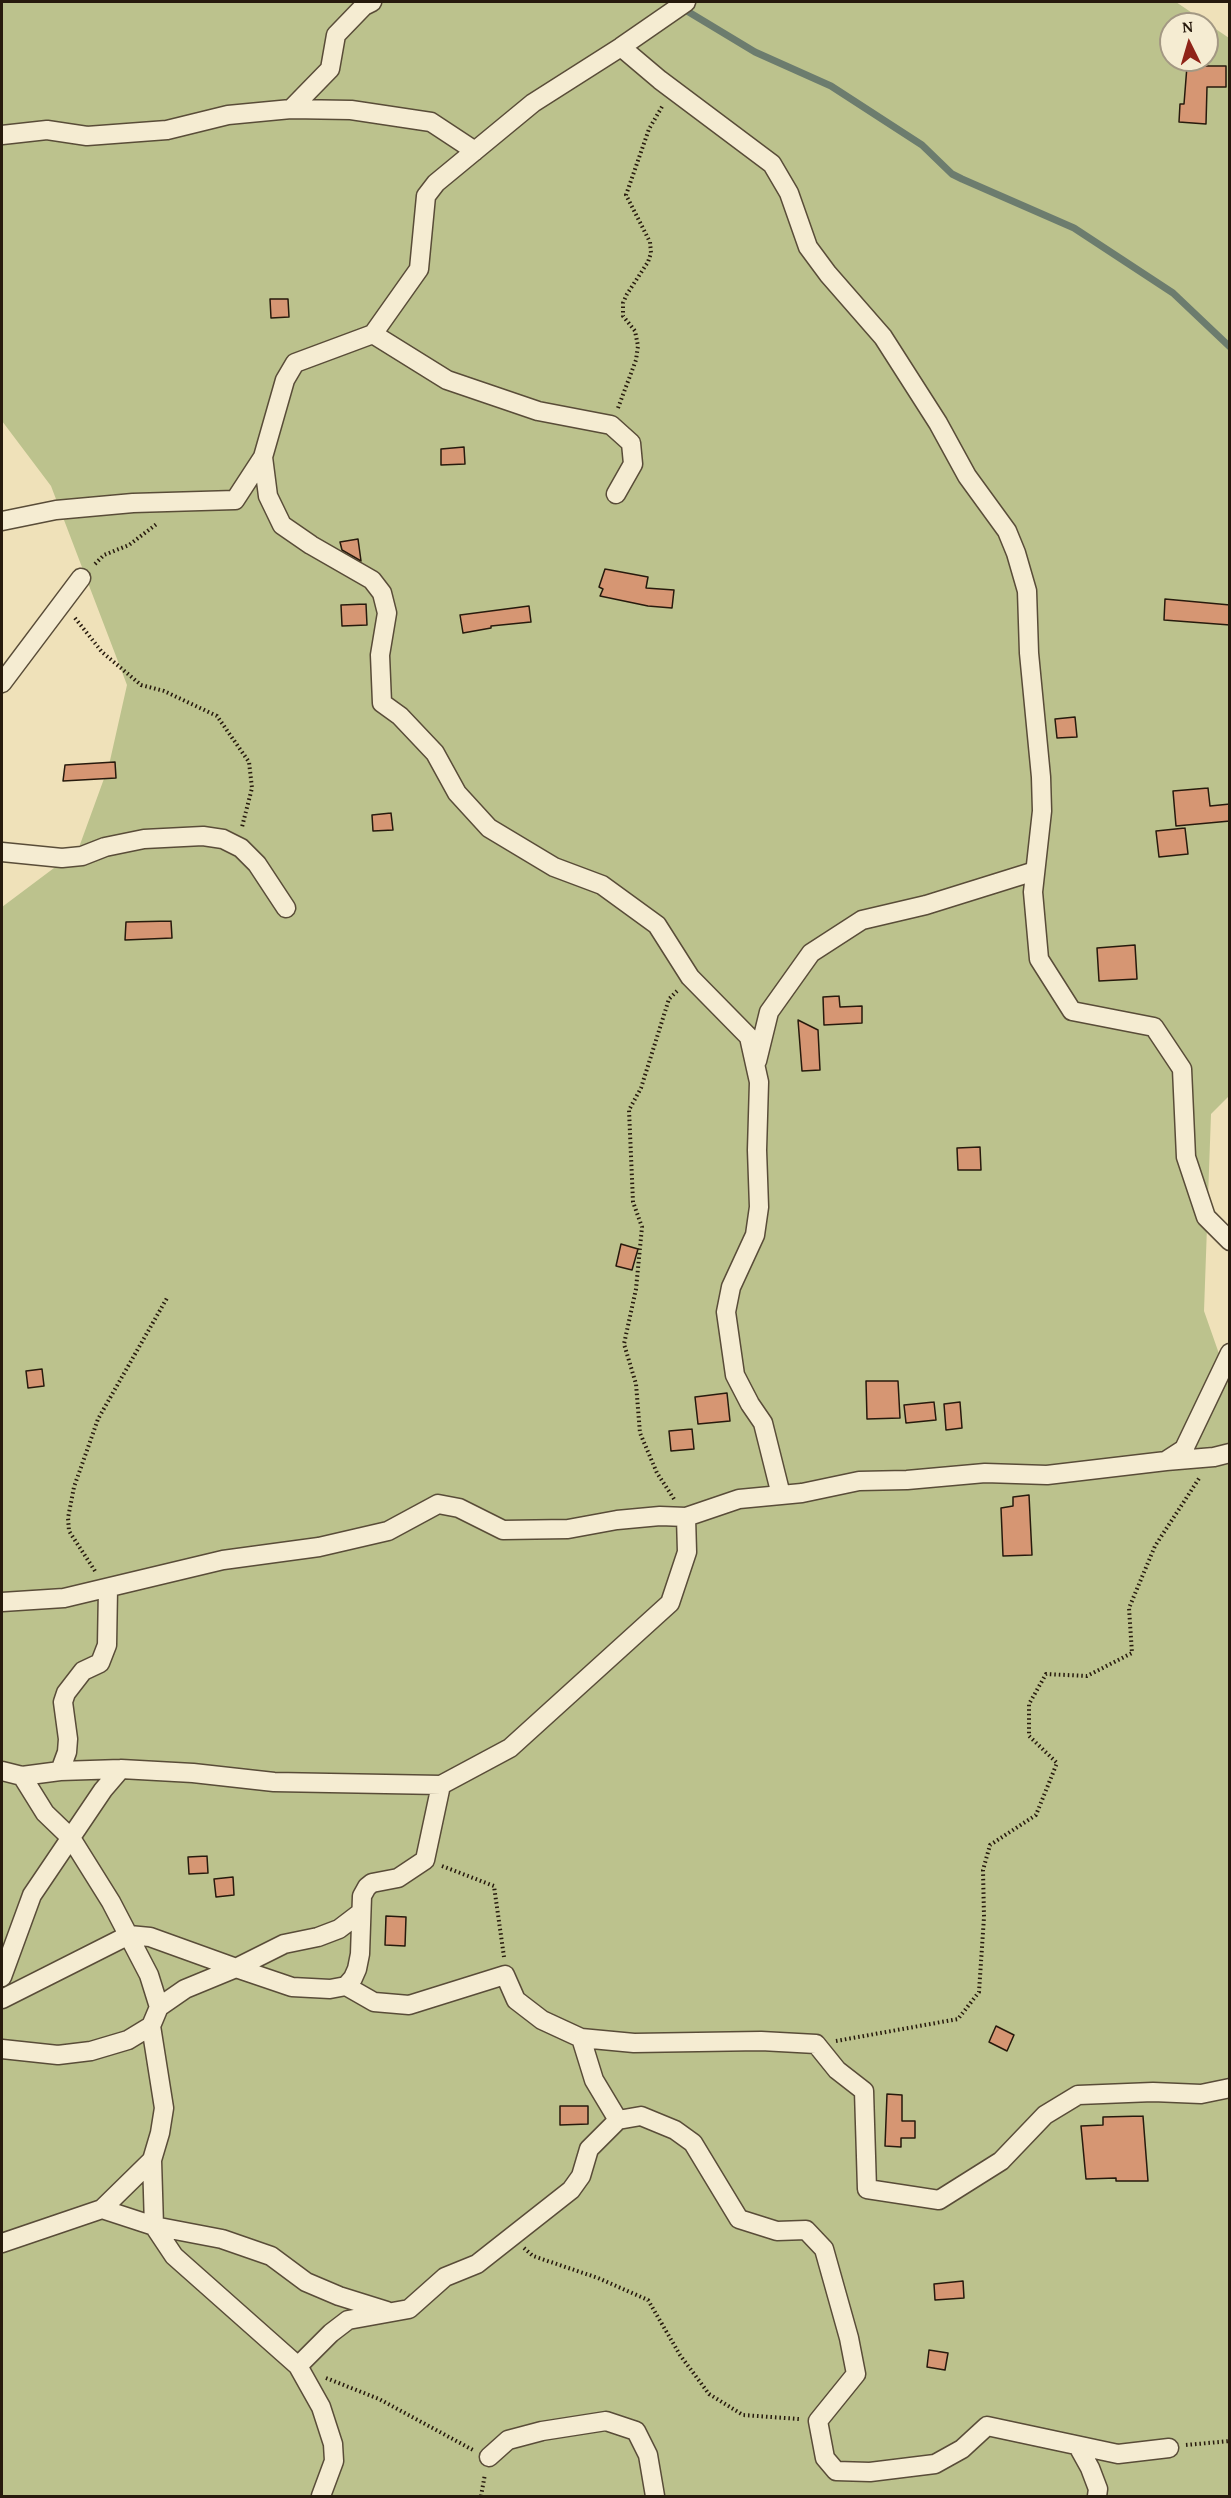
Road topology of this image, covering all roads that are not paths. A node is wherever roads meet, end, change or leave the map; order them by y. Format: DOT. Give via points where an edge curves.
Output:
graph roads {
  1 [pos="372,2"];
  2 [pos="686,2"];
  3 [pos="621,47"];
  4 [pos="291,109"];
  5 [pos="2,135"];
  6 [pos="475,151"];
  7 [pos="373,334"];
  8 [pos="263,457"];
  9 [pos="616,494"];
  10 [pos="2,521"];
  11 [pos="81,578"];
  12 [pos="2,682"];
  13 [pos="2,852"];
  14 [pos="1035,871"];
  15 [pos="286,908"];
  16 [pos="755,1066"];
  17 [pos="1230,1241"];
  18 [pos="1230,1353"];
  19 [pos="1222,1455"];
  20 [pos="1166,1461"];
  21 [pos="781,1495"];
  22 [pos="686,1516"];
  23 [pos="108,1589"];
  24 [pos="2,1602"];
  25 [pos="122,1769"];
  26 [pos="60,1771"];
  27 [pos="2,1772"];
  28 [pos="22,1776"];
  29 [pos="441,1785"];
  30 [pos="71,1838"];
  31 [pos="360,1913"];
  32 [pos="129,1935"];
  33 [pos="236,1968"];
  34 [pos="2,1977"];
  35 [pos="346,1986"];
  36 [pos="2,1999"];
  37 [pos="159,2007"];
  38 [pos="151,2026"];
  39 [pos="581,2038"];
  40 [pos="2,2049"];
  41 [pos="1230,2088"];
  42 [pos="618,2120"];
  43 [pos="152,2160"];
  44 [pos="102,2209"];
  45 [pos="154,2226"];
  46 [pos="9,2240"];
  47 [pos="2,2256"];
  48 [pos="388,2311"];
  49 [pos="298,2366"];
  50 [pos="1168,2448"];
  51 [pos="1080,2450"];
  52 [pos="489,2457"];
  53 [pos="321,2496"];
  54 [pos="655,2496"];
  55 [pos="1097,2496"];
  1 -- 4 [label="street" via="336,34 330,69"];
  2 -- 3 [label="street"];
  3 -- 6 [label="street" via="533,103"];
  3 -- 14 [label="street" via="772,164 789,193 808,247 883,337 967,476 1007,531 1027,591 1042,811"];
  4 -- 5 [label="street" via="228,115 167,130 87,136 46,129"];
  4 -- 6 [label="street" via="351,110 431,122"];
  6 -- 7 [label="street" via="426,196 419,268"];
  7 -- 8 [label="street" via="295,363 285,380"];
  7 -- 9 [label="street" via="447,380 538,411 611,425 631,443 633,464"];
  8 -- 10 [label="street" via="235,500 133,503 56,510"];
  8 -- 16 [label="street" via="268,496 282,525 372,580 382,593 387,613 380,655 382,703 435,753 458,793 489,828 554,867 602,885 657,925 690,977 748,1037"];
  11 -- 12 [label="street"];
  13 -- 15 [label="street" via="82,856 144,839 223,839 241,848 257,864"];
  14 -- 16 [label="street" via="862,920 811,952 769,1012"];
  14 -- 17 [label="street" via="1039,959 1072,1011 1154,1027 1182,1069 1186,1157 1206,1217"];
  16 -- 21 [label="street" via="759,1082 757,1226 731,1287 726,1312 735,1375 763,1423"];
  18 -- 20 [label="street" via="1184,1449"];
  19 -- 20 [label="street"];
  20 -- 21 [label="street" via="1047,1474 985,1473 860,1481"];
  21 -- 22 [label="street" via="740,1499"];
  22 -- 23 [label="street" via="617,1520 568,1529 503,1530 459,1508 438,1503 388,1531 319,1547 223,1560"];
  22 -- 29 [label="street" via="687,1552 670,1603 510,1748"];
  23 -- 24 [label="street" via="64,1598"];
  23 -- 26 [label="street" via="107,1645 100,1663 84,1671 63,1702 68,1739"];
  25 -- 26 [label="street"];
  25 -- 29 [label="street" via="274,1782"];
  25 -- 30 [label="street"];
  26 -- 28 [label="street"];
  27 -- 28 [label="street"];
  28 -- 30 [label="street" via="45,1813"];
  29 -- 31 [label="street" via="425,1860 398,1878 367,1887"];
  30 -- 32 [label="street"];
  30 -- 34 [label="street" via="32,1895"];
  31 -- 33 [label="street" via="339,1929 284,1944"];
  31 -- 35 [label="street" via="360,1954 354,1978"];
  32 -- 33 [label="street" via="150,1937"];
  32 -- 36 [label="street"];
  32 -- 37 [label="street" via="149,1975"];
  33 -- 35 [label="street" via="291,1987"];
  33 -- 37 [label="street" via="185,1989"];
  35 -- 39 [label="street" via="374,2002 409,2006 505,1975 516,2000 542,2020"];
  37 -- 38 [label="street"];
  38 -- 40 [label="street" via="128,2040 91,2051 58,2055"];
  38 -- 43 [label="street" via="164,2108"];
  39 -- 41 [label="street" via="634,2043 816,2044 837,2070 864,2091 867,2189 939,2200 1002,2161 1045,2115 1078,2095 1202,2094"];
  39 -- 42 [label="street" via="594,2080"];
  42 -- 48 [label="street" via="589,2149 581,2176 571,2190 477,2264 445,2277 409,2309"];
  42 -- 50 [label="street" via="641,2116 675,2130 693,2143 739,2219 777,2231 806,2230 824,2249 856,2374 818,2421 825,2458 836,2471 870,2472 935,2464 962,2449 987,2426 1118,2454"];
  43 -- 44 [label="street"];
  43 -- 45 [label="street"];
  44 -- 45 [label="street"];
  44 -- 46 [label="street"];
  45 -- 48 [label="street" via="222,2239 271,2256 306,2282"];
  45 -- 49 [label="street" via="174,2256"];
  46 -- 47 [label="street"];
  48 -- 49 [label="street" via="348,2320"];
  49 -- 53 [label="street" via="321,2407 333,2444 334,2461"];
  51 -- 55 [label="street" via="1098,2489"];
  52 -- 54 [label="street" via="508,2440 606,2421 636,2431 648,2456"];
}
